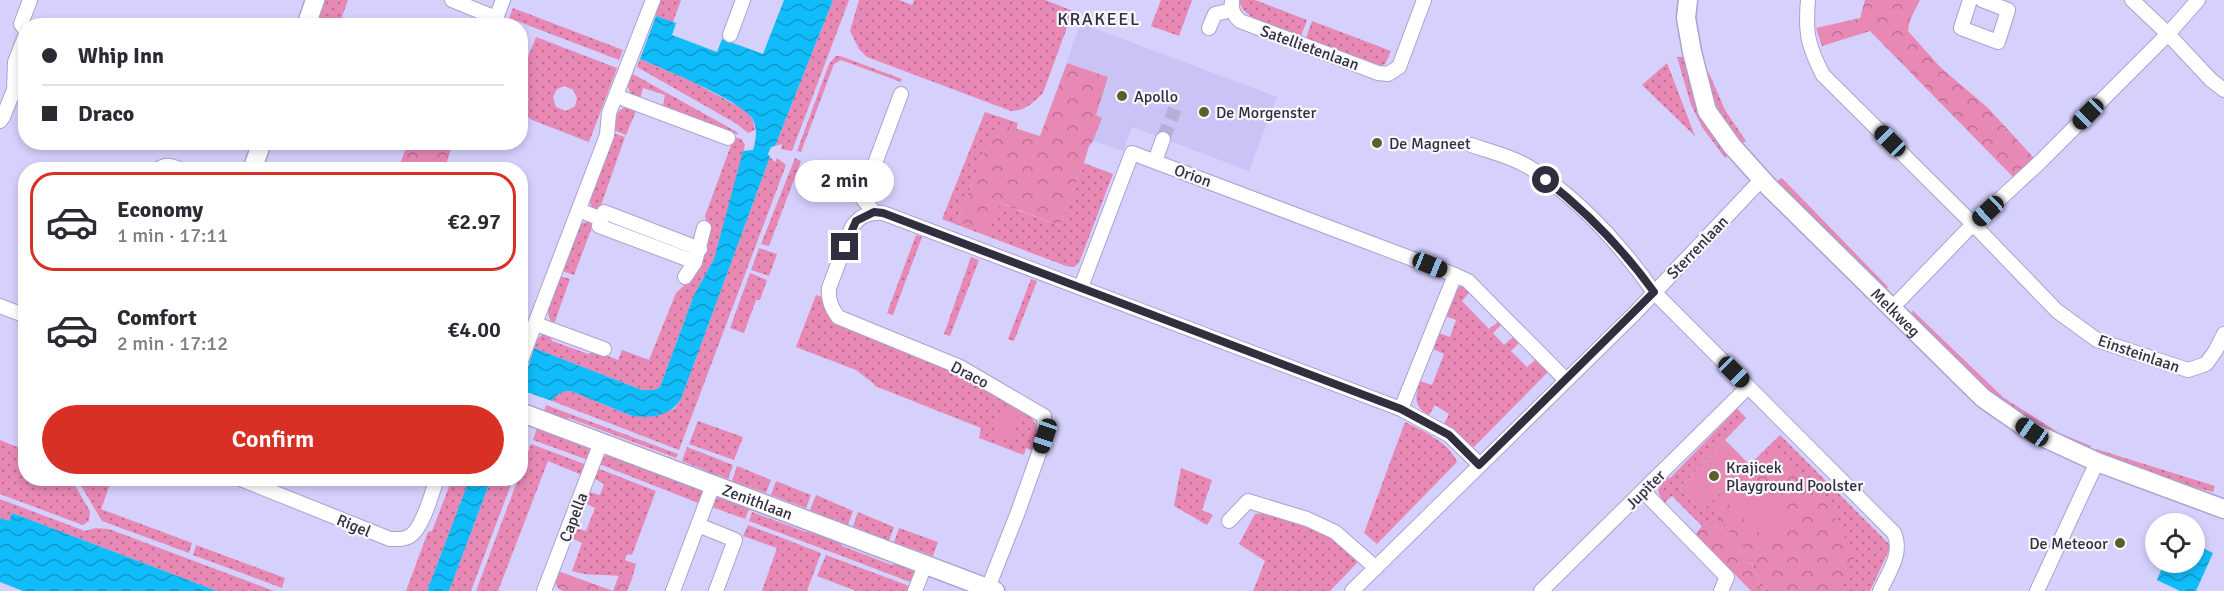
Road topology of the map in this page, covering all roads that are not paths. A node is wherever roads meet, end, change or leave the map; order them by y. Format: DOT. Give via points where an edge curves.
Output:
graph roads {
  1 [pos="30,0"];
  2 [pos="315,0"];
  3 [pos="452,0"];
  4 [pos="503,0"];
  5 [pos="653,0"];
  6 [pos="743,0"];
  7 [pos="1424,0"];
  8 [pos="1688,0"];
  9 [pos="1808,0"];
  10 [pos="1970,0"];
  11 [pos="1982,0"];
  12 [pos="2132,0"];
  13 [pos="2198,0"];
  14 [pos="1232,5"];
  15 [pos="23,18"];
  16 [pos="309,18"];
  17 [pos="1209,28"];
  18 [pos="2168,34"];
  19 [pos="730,35"];
  20 [pos="18,55"];
  21 [pos="2224,90"];
  22 [pos="901,94"];
  23 [pos="616,96"];
  24 [pos="0,121"];
  25 [pos="728,138"];
  26 [pos="1163,139"];
  27 [pos="1476,146"];
  28 [pos="1155,161"];
  29 [pos="1762,179"];
  30 [pos="579,210"];
  31 [pos="874,212"];
  32 [pos="1973,224"];
  33 [pos="704,228"];
  34 [pos="698,255"];
  35 [pos="1455,275"];
  36 [pos="685,277"];
  37 [pos="1081,287"];
  38 [pos="1654,292"];
  39 [pos="0,306"];
  40 [pos="1893,307"];
  41 [pos="18,313"];
  42 [pos="536,324"];
  43 [pos="2224,334"];
  44 [pos="528,344"];
  45 [pos="604,349"];
  46 [pos="1566,380"];
  47 [pos="1748,387"];
  48 [pos="1401,409"];
  49 [pos="528,415"];
  50 [pos="601,442"];
  51 [pos="2097,462"];
  52 [pos="1479,465"];
  53 [pos="713,485"];
  54 [pos="258,486"];
  55 [pos="434,486"];
  56 [pos="1643,492"];
  57 [pos="2224,509"];
  58 [pos="1229,522"];
  59 [pos="698,525"];
  60 [pos="925,565"];
  61 [pos="1376,568"];
  62 [pos="991,590"];
  63 [pos="544,591"];
  64 [pos="673,591"];
  65 [pos="716,591"];
  66 [pos="915,591"];
  67 [pos="1352,591"];
  68 [pos="1541,591"];
  69 [pos="1721,591"];
  70 [pos="1880,591"];
  71 [pos="2037,591"];
  1 -- 15 [label="street"];
  2 -- 16 [label="street"];
  3 -- 4 [label="street" via="496,18"];
  5 -- 23 [label="street"];
  6 -- 19 [label="street"];
  7 -- 14 [label="street, Satellietenlaan" via="1402,58 1394,72 1388,74 1240,21"];
  8 -- 29 [label="street, Melkweg" via="1686,18 1707,111"];
  9 -- 32 [label="street, Einsteinlaan" via="1806,25 1811,51 1823,75"];
  10 -- 11 [label="street" via="1961,28 1998,42 2008,10"];
  12 -- 18 [label="street"];
  13 -- 18 [label="street"];
  14 -- 17 [label="street, Satellietenlaan" via="1215,14"];
  18 -- 21 [label="street"];
  18 -- 32 [label="street"];
  20 -- 24 [label="street" via="14,90"];
  22 -- 31 [label="street" via="862,198"];
  23 -- 25 [label="street"];
  23 -- 30 [label="street" via="607,135"];
  26 -- 28 [label="street"];
  27 -- 38 [label="street" via="1534,170 1572,200 1630,258"];
  28 -- 35 [label="street, Orion" via="1390,247"];
  28 -- 37 [label="street, Orion" via="1132,153"];
  29 -- 38 [label="street, Sterrenlaan"];
  29 -- 40 [label="street, Melkweg"];
  30 -- 34 [label="street" via="601,219 599,226"];
  30 -- 42 [label="street"];
  31 -- 37 [label="street"];
  31 -- 62 [label="street, Draco" via="852,227 829,288 828,297 838,317 960,367 1044,416 1045,436"];
  32 -- 40 [label="street"];
  32 -- 43 [label="street, Einsteinlaan" via="2056,311 2097,340 2188,370 2206,364"];
  33 -- 34 [label="street"];
  34 -- 36 [label="street"];
  35 -- 46 [label="street, Orion" via="1468,281"];
  35 -- 48 [label="street"];
  37 -- 48 [label="street"];
  38 -- 46 [label="street, Sterrenlaan"];
  38 -- 47 [label="street"];
  39 -- 41 [label="street"];
  40 -- 51 [label="street, Melkweg" via="1983,398 2032,432"];
  42 -- 44 [label="street"];
  42 -- 45 [label="street"];
  46 -- 52 [label="street, Sterrenlaan"];
  47 -- 56 [label="street, Jupiter"];
  47 -- 70 [label="street" via="1893,532 1899,544"];
  48 -- 52 [label="street" via="1449,435"];
  49 -- 50 [label="street, Zenithlaan"];
  50 -- 53 [label="street, Zenithlaan"];
  50 -- 63 [label="street, Capella"];
  51 -- 57 [label="street, Melkweg"];
  51 -- 71 [label="street"];
  52 -- 61 [label="street, Sterrenlaan"];
  53 -- 59 [label="street"];
  53 -- 60 [label="street, Zenithlaan"];
  54 -- 55 [label="street, Rigel" via="390,539 401,539 419,526"];
  56 -- 68 [label="street, Jupiter"];
  56 -- 69 [label="street" via="1727,577"];
  58 -- 61 [label="street" via="1248,501 1272,508 1335,532"];
  59 -- 64 [label="street"];
  59 -- 65 [label="street" via="735,540"];
  60 -- 62 [label="street, Zenithlaan"];
  60 -- 66 [label="street"];
  61 -- 67 [label="street, Sterrenlaan"];
}
